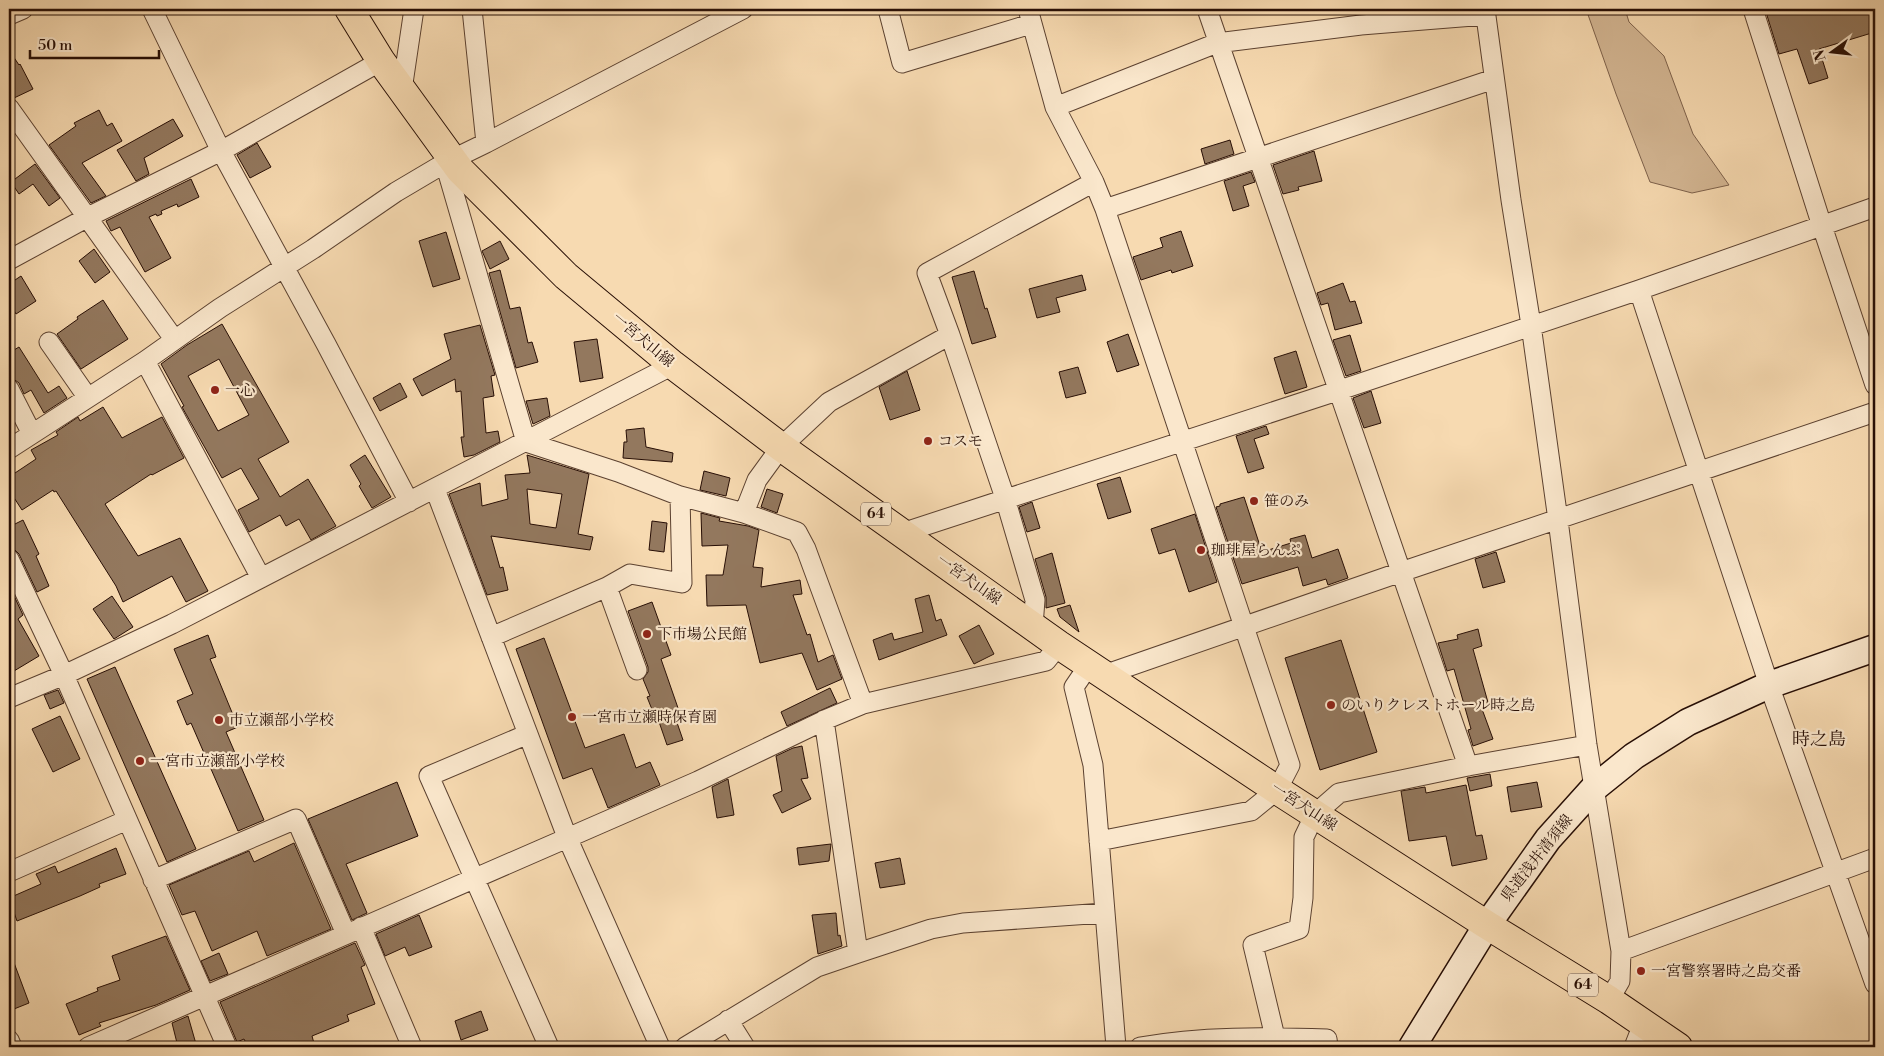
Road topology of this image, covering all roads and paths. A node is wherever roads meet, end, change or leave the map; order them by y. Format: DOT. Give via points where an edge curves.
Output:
graph roads {
  1 [pos="23,9"];
  2 [pos="152,9"];
  3 [pos="349,9"];
  4 [pos="414,9"];
  5 [pos="472,9"];
  6 [pos="743,9"];
  7 [pos="888,9"];
  8 [pos="1206,9"];
  9 [pos="1753,9"];
  10 [pos="1485,12"];
  11 [pos="9,15"];
  12 [pos="1030,16"];
  13 [pos="1217,43"];
  14 [pos="381,61"];
  15 [pos="1494,80"];
  16 [pos="402,90"];
  17 [pos="1055,107"];
  18 [pos="9,108"];
  19 [pos="486,143"];
  20 [pos="221,151"];
  21 [pos="1258,158"];
  22 [pos="448,161"];
  23 [pos="1094,182"];
  24 [pos="1875,207"];
  25 [pos="1106,209"];
  26 [pos="88,217"];
  27 [pos="1822,226"];
  28 [pos="9,260"];
  29 [pos="285,266"];
  30 [pos="1638,290"];
  31 [pos="1531,325"];
  32 [pos="950,335"];
  33 [pos="174,339"];
  34 [pos="49,342"];
  35 [pos="145,361"];
  36 [pos="673,365"];
  37 [pos="1875,385"];
  38 [pos="9,389"];
  39 [pos="1337,391"];
  40 [pos="88,398"];
  41 [pos="1875,412"];
  42 [pos="32,434"];
  43 [pos="526,442"];
  44 [pos="1184,442"];
  45 [pos="781,447"];
  46 [pos="9,449"];
  47 [pos="1699,470"];
  48 [pos="435,489"];
  49 [pos="680,496"];
  50 [pos="1005,498"];
  51 [pos="409,502"];
  52 [pos="744,513"];
  53 [pos="1558,520"];
  54 [pos="902,533"];
  55 [pos="9,559"];
  56 [pos="1400,572"];
  57 [pos="261,578"];
  58 [pos="607,587"];
  59 [pos="1033,626"];
  60 [pos="1245,626"];
  61 [pos="491,636"];
  62 [pos="1059,645"];
  63 [pos="1875,648"];
  64 [pos="637,670"];
  65 [pos="1096,670"];
  66 [pos="64,675"];
  67 [pos="1769,685"];
  68 [pos="9,698"];
  69 [pos="863,704"];
  70 [pos="824,720"];
  71 [pos="528,734"];
  72 [pos="1587,745"];
  73 [pos="1468,766"];
  74 [pos="1593,789"];
  75 [pos="1277,790"];
  76 [pos="1315,814"];
  77 [pos="127,820"];
  78 [pos="567,837"];
  79 [pos="1099,841"];
  80 [pos="1875,858"];
  81 [pos="9,872"];
  82 [pos="1835,872"];
  83 [pos="475,878"];
  84 [pos="153,880"];
  85 [pos="1104,913"];
  86 [pos="1487,925"];
  87 [pos="353,930"];
  88 [pos="1620,951"];
  89 [pos="858,953"];
  90 [pos="1875,984"];
  91 [pos="205,996"];
  92 [pos="1609,1000"];
  93 [pos="728,1020"];
  94 [pos="1639,1036"];
  95 [pos="9,1040"];
  96 [pos="1274,1042"];
  97 [pos="12,1047"];
  98 [pos="88,1047"];
  99 [pos="228,1047"];
  100 [pos="412,1047"];
  101 [pos="549,1047"];
  102 [pos="660,1047"];
  103 [pos="685,1047"];
  104 [pos="745,1047"];
  105 [pos="1116,1047"];
  106 [pos="1140,1047"];
  107 [pos="1328,1047"];
  108 [pos="1412,1047"];
  109 [pos="1678,1047"];
  1 -- 11 [label="street"];
  2 -- 20 [label="street"];
  3 -- 14 [label="main road, 一宮犬山線 / 64"];
  4 -- 16 [label="street"];
  5 -- 19 [label="street"];
  6 -- 19 [label="street"];
  7 -- 12 [label="street" via="902,62"];
  8 -- 13 [label="street"];
  9 -- 27 [label="street"];
  10 -- 13 [label="street"];
  10 -- 15 [label="street"];
  12 -- 17 [label="street"];
  13 -- 17 [label="street"];
  13 -- 21 [label="street"];
  14 -- 16 [label="main road, 一宮犬山線 / 64"];
  14 -- 20 [label="street"];
  15 -- 21 [label="street"];
  15 -- 31 [label="street"];
  16 -- 22 [label="main road, 一宮犬山線 / 64"];
  17 -- 23 [label="street"];
  18 -- 26 [label="street"];
  19 -- 22 [label="street"];
  20 -- 26 [label="street"];
  20 -- 29 [label="street"];
  21 -- 25 [label="street"];
  21 -- 39 [label="street"];
  22 -- 29 [label="street"];
  22 -- 36 [label="main road, 一宮犬山線 / 64" via="566,276"];
  22 -- 43 [label="street"];
  23 -- 25 [label="street"];
  23 -- 32 [label="street" via="927,273"];
  24 -- 27 [label="street"];
  25 -- 44 [label="street"];
  26 -- 28 [label="street"];
  26 -- 33 [label="street"];
  27 -- 30 [label="street"];
  27 -- 37 [label="street"];
  29 -- 33 [label="street"];
  29 -- 51 [label="street"];
  30 -- 31 [label="street"];
  30 -- 47 [label="street"];
  31 -- 39 [label="street"];
  31 -- 53 [label="street"];
  32 -- 45 [label="street" via="829,402"];
  32 -- 50 [label="street"];
  33 -- 35 [label="street"];
  34 -- 40 [label="street"];
  35 -- 40 [label="street"];
  35 -- 57 [label="street"];
  36 -- 43 [label="street"];
  36 -- 45 [label="main road, 一宮犬山線 / 64"];
  38 -- 42 [label="street"];
  39 -- 44 [label="street"];
  39 -- 56 [label="street"];
  40 -- 42 [label="street"];
  41 -- 47 [label="street"];
  42 -- 46 [label="street"];
  43 -- 48 [label="street"];
  43 -- 49 [label="street"];
  44 -- 50 [label="street"];
  44 -- 60 [label="street"];
  45 -- 52 [label="street" via="757,480"];
  45 -- 54 [label="main road, 一宮犬山線 / 64"];
  47 -- 53 [label="street"];
  47 -- 67 [label="street"];
  48 -- 51 [label="street"];
  48 -- 61 [label="street"];
  49 -- 52 [label="street"];
  49 -- 58 [label="street" via="682,583 630,574"];
  50 -- 54 [label="street"];
  50 -- 59 [label="street" via="1034,600"];
  51 -- 57 [label="street"];
  52 -- 69 [label="street" via="797,532"];
  53 -- 56 [label="street"];
  53 -- 72 [label="street"];
  54 -- 59 [label="main road, 一宮犬山線 / 64"];
  55 -- 66 [label="street"];
  56 -- 60 [label="street"];
  56 -- 73 [label="street"];
  57 -- 66 [label="street"];
  58 -- 61 [label="street"];
  58 -- 64 [label="street"];
  59 -- 62 [label="main road, 一宮犬山線 / 64"];
  60 -- 65 [label="street"];
  60 -- 75 [label="street" via="1290,765"];
  61 -- 71 [label="street"];
  62 -- 65 [label="main road, 一宮犬山線 / 64"];
  62 -- 69 [label="street" via="1046,661"];
  63 -- 67 [label="main road, 県道浅井清須線"];
  65 -- 75 [label="main road, 一宮犬山線 / 64"];
  65 -- 79 [label="street" via="1074,687 1092,765"];
  66 -- 68 [label="street"];
  66 -- 77 [label="street"];
  67 -- 74 [label="main road, 県道浅井清須線" via="1688,722 1634,756"];
  67 -- 82 [label="street"];
  69 -- 70 [label="street"];
  70 -- 78 [label="street" via="698,781"];
  70 -- 89 [label="street"];
  71 -- 78 [label="street"];
  71 -- 83 [label="street" via="429,776"];
  72 -- 73 [label="street"];
  72 -- 74 [label="street"];
  73 -- 76 [label="street" via="1339,793"];
  74 -- 86 [label="main road, 県道浅井清須線" via="1548,839"];
  74 -- 88 [label="street"];
  75 -- 76 [label="main road, 一宮犬山線 / 64"];
  75 -- 79 [label="street" via="1251,810"];
  76 -- 86 [label="main road, 一宮犬山線 / 64"];
  76 -- 96 [label="street" via="1304,836 1299,929 1253,945"];
  77 -- 81 [label="street"];
  77 -- 84 [label="street"];
  78 -- 83 [label="street"];
  78 -- 102 [label="street"];
  79 -- 85 [label="street"];
  80 -- 82 [label="street"];
  82 -- 88 [label="street"];
  82 -- 90 [label="street"];
  83 -- 87 [label="street"];
  83 -- 101 [label="street"];
  84 -- 87 [label="street" via="296,819"];
  84 -- 91 [label="street"];
  85 -- 89 [label="street" via="963,924 931,930"];
  85 -- 105 [label="street"];
  86 -- 92 [label="main road, 一宮犬山線 / 64"];
  86 -- 108 [label="main road, 県道浅井清須線"];
  87 -- 91 [label="street"];
  87 -- 100 [label="street"];
  88 -- 92 [label="street" via="1620,981"];
  89 -- 93 [label="street" via="817,967"];
  91 -- 98 [label="street"];
  91 -- 99 [label="street"];
  92 -- 94 [label="main road, 一宮犬山線 / 64"];
  93 -- 103 [label="street"];
  93 -- 104 [label="street"];
  94 -- 109 [label="main road, 一宮犬山線 / 64"];
  95 -- 97 [label="street"];
  96 -- 106 [label="street" via="1176,1041"];
  96 -- 107 [label="street" via="1327,1039"];
}
